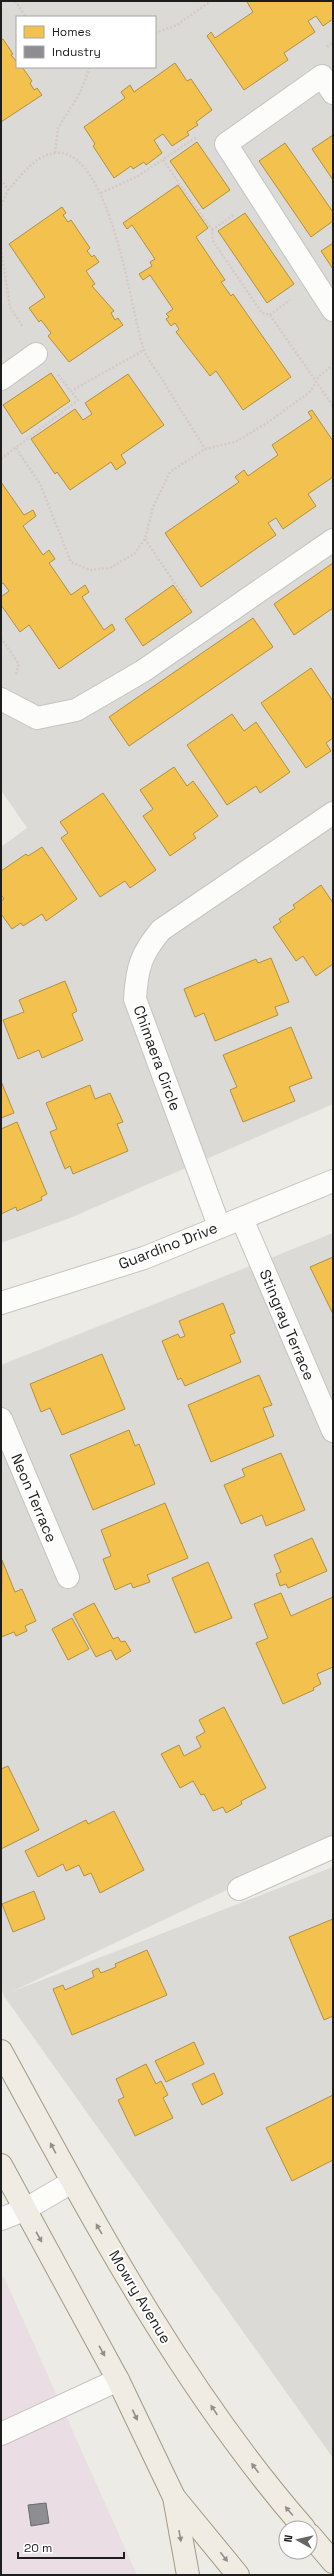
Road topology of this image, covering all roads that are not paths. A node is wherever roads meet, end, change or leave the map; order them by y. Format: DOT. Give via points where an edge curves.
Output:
graph roads {
  1 [pos="333,93"];
  2 [pos="333,310"];
  3 [pos="36,354"];
  4 [pos="1,379"];
  5 [pos="333,540"];
  6 [pos="1,700"];
  7 [pos="333,813"];
  8 [pos="333,1182"];
  9 [pos="242,1219"];
  10 [pos="219,1226"];
  11 [pos="1,1303"];
  12 [pos="1,1419"];
  13 [pos="333,1431"];
  14 [pos="68,1577"];
  15 [pos="333,1847"];
  16 [pos="239,1889"];
  17 [pos="1,2051"];
  18 [pos="1,2165"];
  19 [pos="72,2182"];
  20 [pos="24,2210"];
  21 [pos="1,2219"];
  22 [pos="118,2380"];
  23 [pos="1,2434"];
  24 [pos="174,2497"];
  25 [pos="297,2520"];
  26 [pos="318,2544"];
  27 [pos="333,2562"];
  28 [pos="188,2575"];
  29 [pos="238,2575"];
  1 -- 2 [label="street" via="322,76 226,144"];
  3 -- 4 [label="street"];
  5 -- 6 [label="street" via="144,671 76,710 37,718"];
  7 -- 10 [label="street, Chimaera Circle" via="161,930 146,948 136,972 135,999"];
  8 -- 9 [label="street, Guardino Drive"];
  9 -- 10 [label="street, Guardino Drive"];
  9 -- 13 [label="street, Stingray Terrace"];
  10 -- 11 [label="street, Guardino Drive" via="144,1258"];
  12 -- 14 [label="street, Neon Terrace"];
  15 -- 16 [label="street"];
  19 -- 17 [label="main road, Mowry Avenue, one-way"];
  18 -- 20 [label="main road"];
  19 -- 20 [label="street"];
  25 -- 19 [label="main road, Mowry Avenue, one-way" via="236,2442 151,2319"];
  20 -- 21 [label="street"];
  20 -- 22 [label="main road, one-way"];
  22 -- 23 [label="street"];
  22 -- 24 [label="main road, one-way"];
  24 -- 28 [label="main road, one-way"];
  24 -- 29 [label="main road, one-way"];
  26 -- 27 [label="main road"];
}
